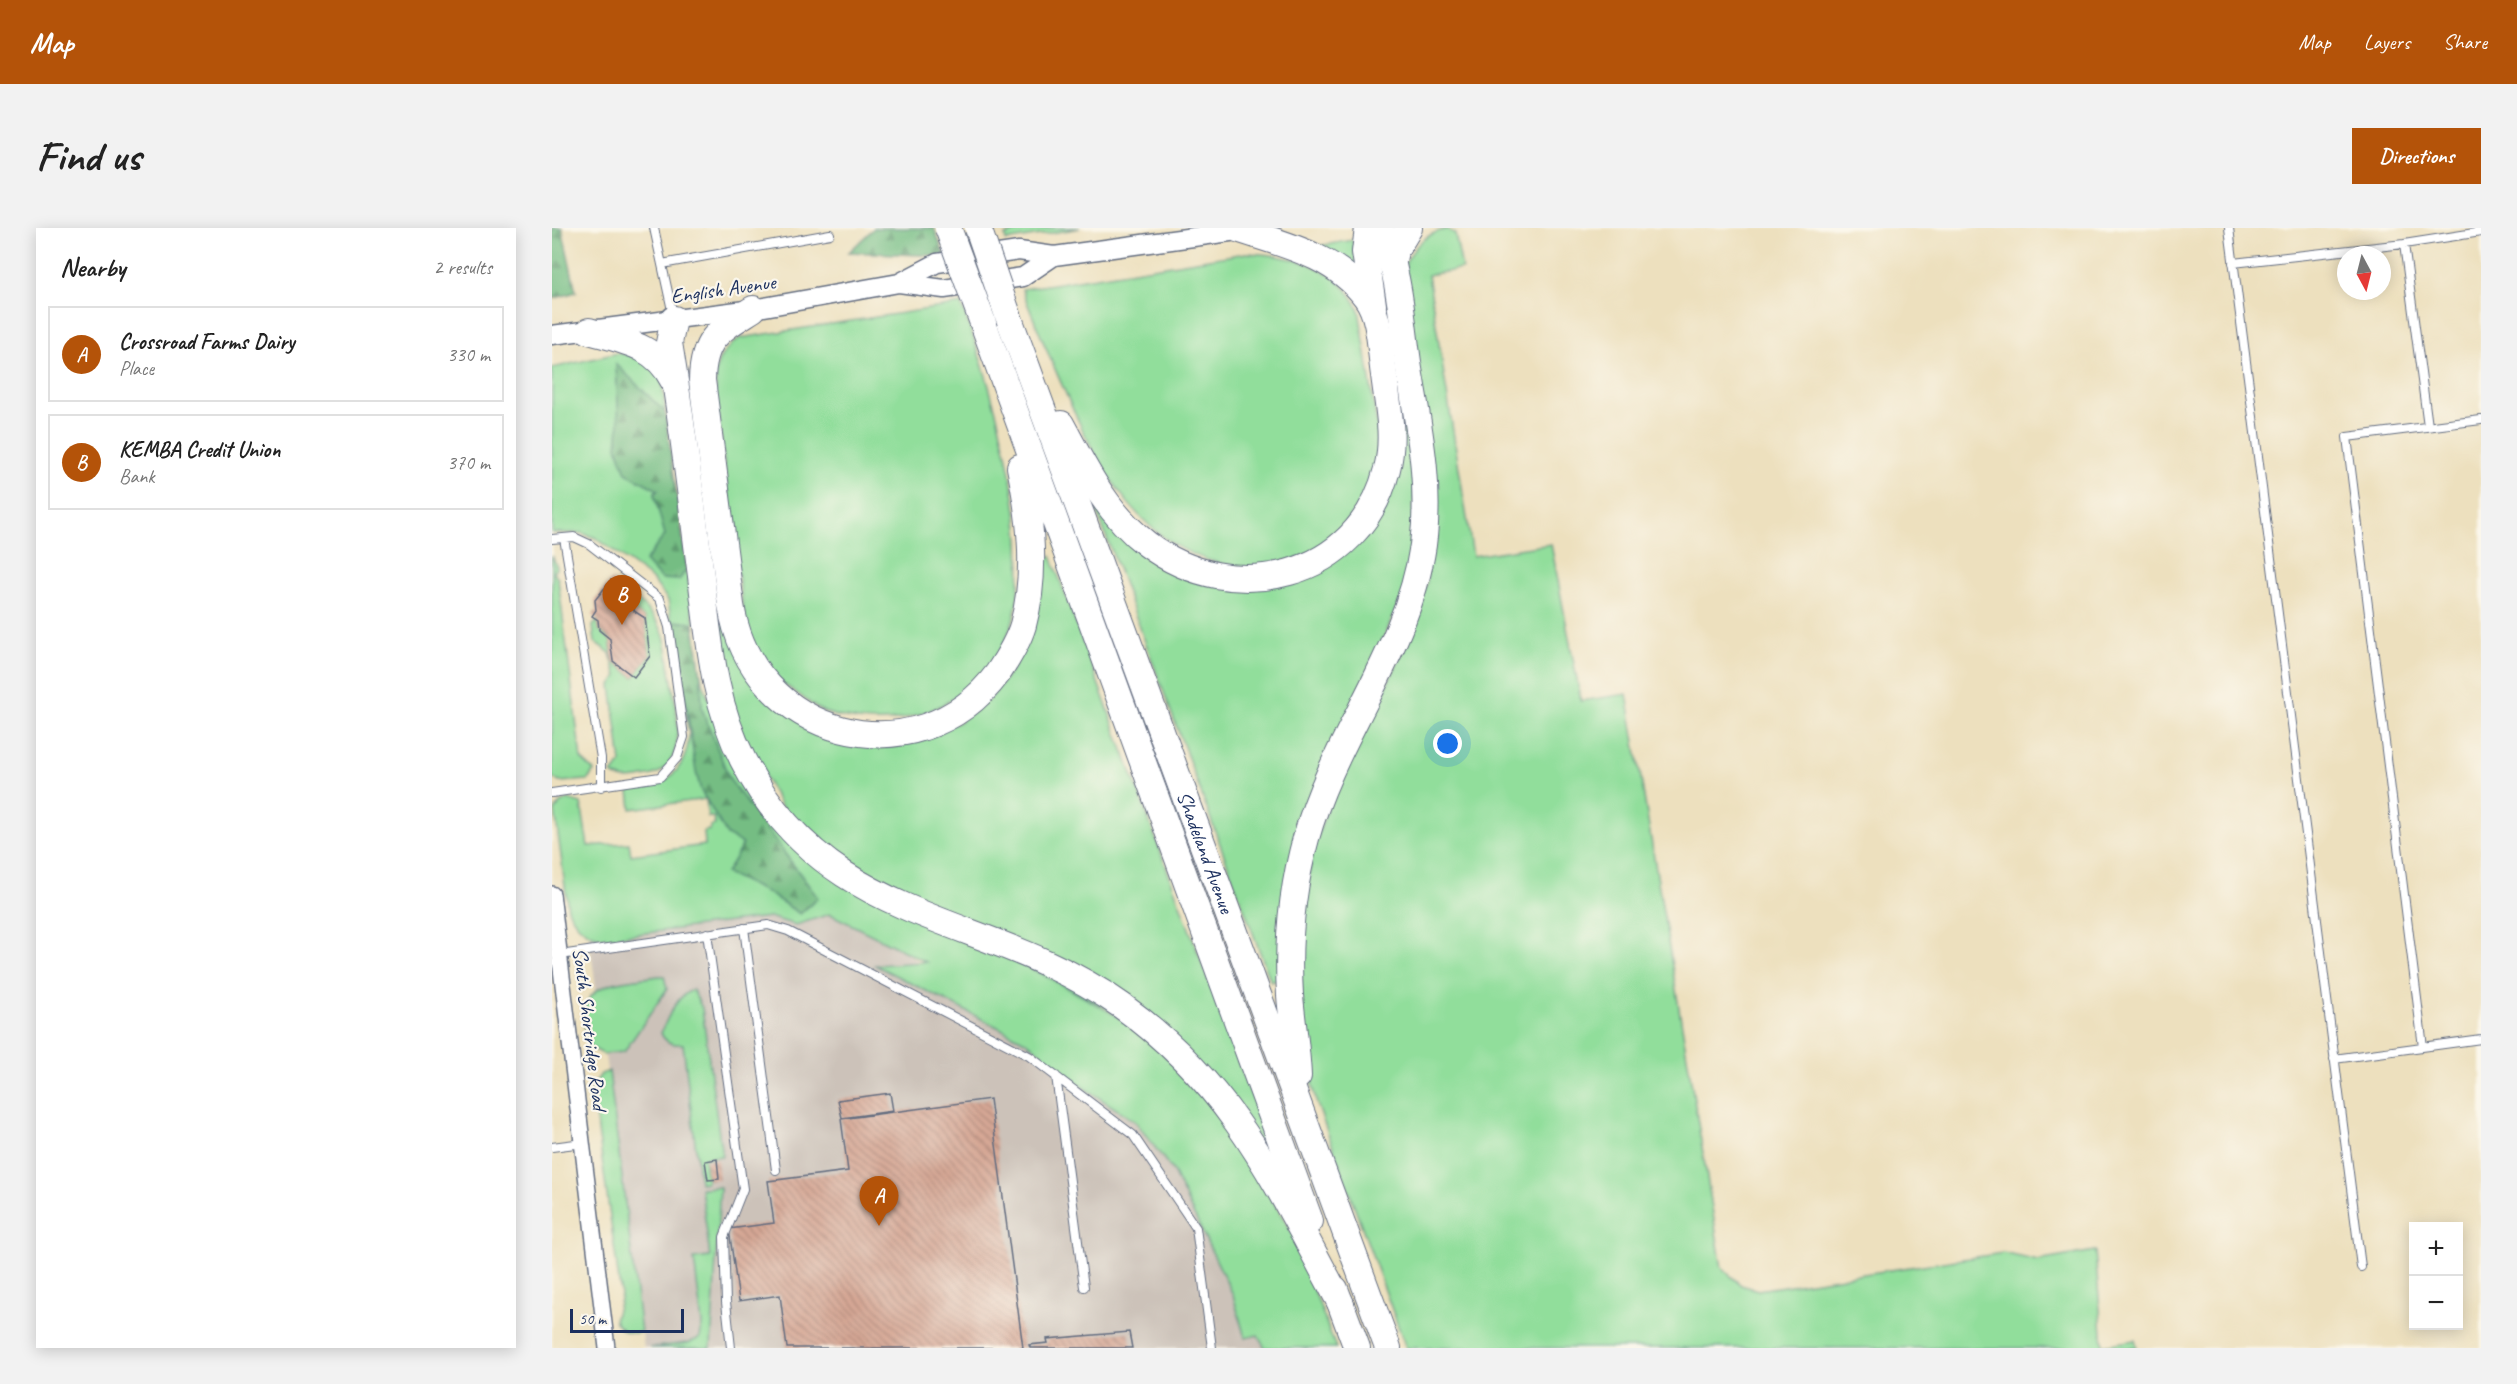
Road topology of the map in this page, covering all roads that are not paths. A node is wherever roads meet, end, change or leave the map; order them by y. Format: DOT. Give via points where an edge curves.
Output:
graph roads {
  1 [pos="654,228"];
  2 [pos="948,228"];
  3 [pos="978,228"];
  4 [pos="1368,228"];
  5 [pos="1380,228"];
  6 [pos="1409,228"];
  7 [pos="2229,228"];
  8 [pos="1248,229"];
  9 [pos="2481,232"];
  10 [pos="830,234"];
  11 [pos="2404,244"];
  12 [pos="1054,256"];
  13 [pos="2233,262"];
  14 [pos="662,264"];
  15 [pos="1392,264"];
  16 [pos="899,282"];
  17 [pos="1374,308"];
  18 [pos="753,309"];
  19 [pos="674,319"];
  20 [pos="589,331"];
  21 [pos="552,335"];
  22 [pos="1021,354"];
  23 [pos="702,380"];
  24 [pos="1004,382"];
  25 [pos="676,387"];
  26 [pos="2481,420"];
  27 [pos="2428,426"];
  28 [pos="564,538"];
  29 [pos="552,539"];
  30 [pos="601,787"];
  31 [pos="552,793"];
  32 [pos="552,894"];
  33 [pos="744,928"];
  34 [pos="707,933"];
  35 [pos="560,955"];
  36 [pos="2481,1039"];
  37 [pos="2423,1047"];
  38 [pos="2334,1059"];
  39 [pos="1056,1076"];
  40 [pos="1300,1106"];
  41 [pos="583,1143"];
  42 [pos="552,1147"];
  43 [pos="776,1170"];
  44 [pos="2361,1267"];
  45 [pos="1084,1287"];
  46 [pos="1341,1304"];
  47 [pos="607,1348"];
  48 [pos="731,1348"];
  49 [pos="1212,1348"];
  50 [pos="1357,1348"];
  51 [pos="1388,1348"];
  1 -- 14 [label="lane"];
  2 -- 24 [label="highway, bridge"];
  3 -- 22 [label="highway, bridge"];
  4 -- 17 [label="highway" via="1365,252"];
  5 -- 15 [label="highway"];
  6 -- 15 [label="highway"];
  7 -- 13 [label="lane"];
  8 -- 12 [label="street, English Avenue"];
  8 -- 17 [label="highway" via="1317,256 1352,281"];
  9 -- 11 [label="lane"];
  10 -- 14 [label="lane"];
  11 -- 13 [label="lane"];
  11 -- 27 [label="lane"];
  12 -- 16 [label="street, English Avenue" via="1019,251 937,263"];
  12 -- 16 [label="street, English Avenue" via="1023,277 944,290"];
  13 -- 38 [label="lane"];
  14 -- 19 [label="lane"];
  15 -- 40 [label="highway" via="1425,468 1423,544 1406,612 1325,780 1302,854 1289,964"];
  16 -- 18 [label="street, English Avenue"];
  17 -- 22 [label="highway" via="1391,428 1383,483 1368,514 1345,541 1302,567 1267,578 1223,578 1193,570 1163,555 1130,530 1101,496"];
  18 -- 19 [label="street, English Avenue"];
  18 -- 23 [label="highway" via="709,342"];
  19 -- 20 [label="street, English Avenue"];
  19 -- 23 [label="highway" via="687,339"];
  19 -- 25 [label="highway" via="669,343"];
  20 -- 21 [label="street, English Avenue"];
  20 -- 25 [label="highway" via="647,350 661,362"];
  22 -- 40 [label="highway, Shadeland Avenue"];
  23 -- 24 [label="highway" via="731,605 743,646 765,681 797,710 835,728 881,736 935,724 972,702 1007,660 1023,625 1030,582 1029,515"];
  24 -- 46 [label="highway, Shadeland Avenue"];
  25 -- 46 [label="highway" via="716,687 733,740 767,800 808,847 852,881 895,904 1057,968 1112,1000 1168,1043 1208,1083 1246,1132"];
  26 -- 27 [label="lane"];
  27 -- 37 [label="lane" via="2347,437"];
  28 -- 29 [label="lane"];
  28 -- 30 [label="lane" via="601,758"];
  28 -- 30 [label="lane" via="574,537 589,544 660,598 666,613 684,737 680,752 670,770 660,777"];
  30 -- 31 [label="lane"];
  32 -- 35 [label="street, South Shortridge Road"];
  33 -- 34 [label="lane"];
  33 -- 39 [label="lane" via="768,925 788,931 1029,1056"];
  33 -- 43 [label="lane"];
  34 -- 35 [label="lane"];
  34 -- 48 [label="lane" via="743,1189 724,1237"];
  35 -- 41 [label="street, South Shortridge Road"];
  36 -- 37 [label="lane"];
  37 -- 38 [label="lane"];
  38 -- 44 [label="lane"];
  39 -- 45 [label="lane"];
  39 -- 49 [label="lane" via="1133,1135 1196,1228"];
  40 -- 51 [label="highway, Shadeland Avenue"];
  41 -- 42 [label="lane"];
  41 -- 47 [label="street, South Shortridge Road"];
  46 -- 50 [label="highway, Shadeland Avenue"];
}
